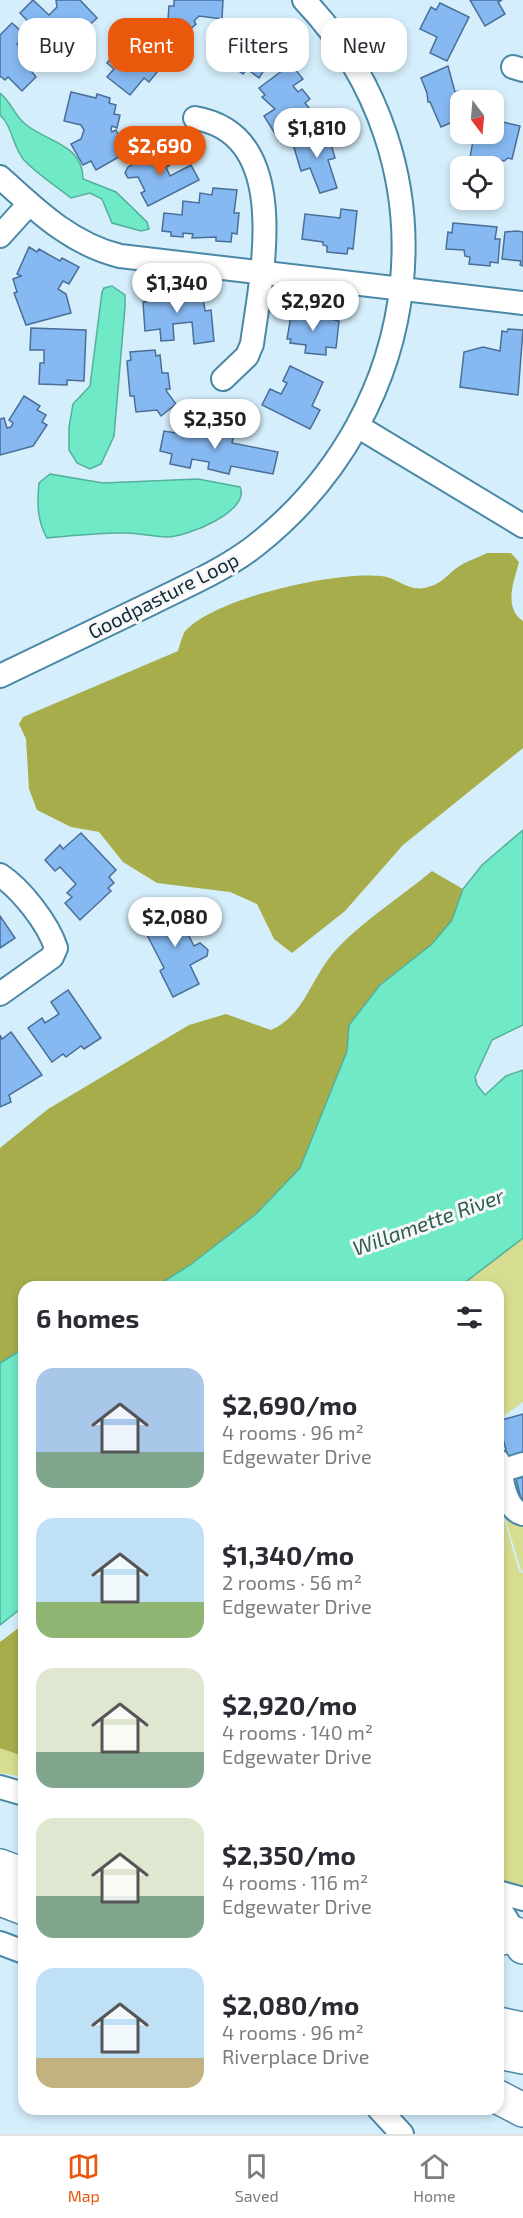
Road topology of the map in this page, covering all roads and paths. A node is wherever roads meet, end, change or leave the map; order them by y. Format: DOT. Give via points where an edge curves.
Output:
graph roads {
  1 [pos="303,0"];
  2 [pos="195,118"];
  3 [pos="0,177"];
  4 [pos="29,204"];
  5 [pos="0,236"];
  6 [pos="261,275"];
  7 [pos="402,291"];
  8 [pos="523,303"];
  9 [pos="224,379"];
  10 [pos="359,427"];
  11 [pos="523,526"];
  12 [pos="0,676"];
  13 [pos="0,875"];
  14 [pos="0,994"];
  15 [pos="523,1464"];
  16 [pos="504,1466"];
  17 [pos="504,1484"];
  18 [pos="523,1514"];
  19 [pos="0,1787"];
  20 [pos="18,1792"];
  21 [pos="0,1866"];
  22 [pos="18,1873"];
  23 [pos="504,1894"];
  24 [pos="0,1899"];
  25 [pos="523,1899"];
  26 [pos="18,1906"];
  27 [pos="504,1917"];
  28 [pos="515,1938"];
  29 [pos="0,1943"];
  30 [pos="18,1950"];
  31 [pos="504,2025"];
  32 [pos="523,2029"];
  33 [pos="504,2053"];
  34 [pos="523,2057"];
  35 [pos="504,2095"];
  36 [pos="523,2096"];
  37 [pos="504,2099"];
  38 [pos="523,2110"];
  39 [pos="385,2115"];
  40 [pos="402,2134"];
  1 -- 7 [label="street, Goodpasture Loop" via="345,54 381,127 399,199"];
  2 -- 6 [label="street" via="214,122 229,131 255,169 266,221"];
  3 -- 4 [label="street"];
  4 -- 5 [label="street"];
  4 -- 6 [label="street" via="60,229 105,252 142,261"];
  6 -- 7 [label="street"];
  6 -- 9 [label="street" via="250,349"];
  7 -- 8 [label="street"];
  7 -- 10 [label="street, Goodpasture Loop" via="388,360"];
  10 -- 11 [label="street"];
  10 -- 12 [label="street, Goodpasture Loop" via="314,491 254,547 194,582"];
  13 -- 14 [label="street" via="27,899 56,948 52,957"];
  15 -- 16 [label="street"];
  17 -- 18 [label="street" via="509,1502"];
  19 -- 20 [label="street"];
  21 -- 22 [label="highway"];
  23 -- 25 [label="street"];
  24 -- 26 [label="highway"];
  27 -- 28 [label="street"];
  29 -- 30 [label="street"];
  31 -- 32 [label="highway"];
  33 -- 34 [label="highway"];
  35 -- 36 [label="highway"];
  37 -- 38 [label="highway"];
  39 -- 40 [label="street"];
}
